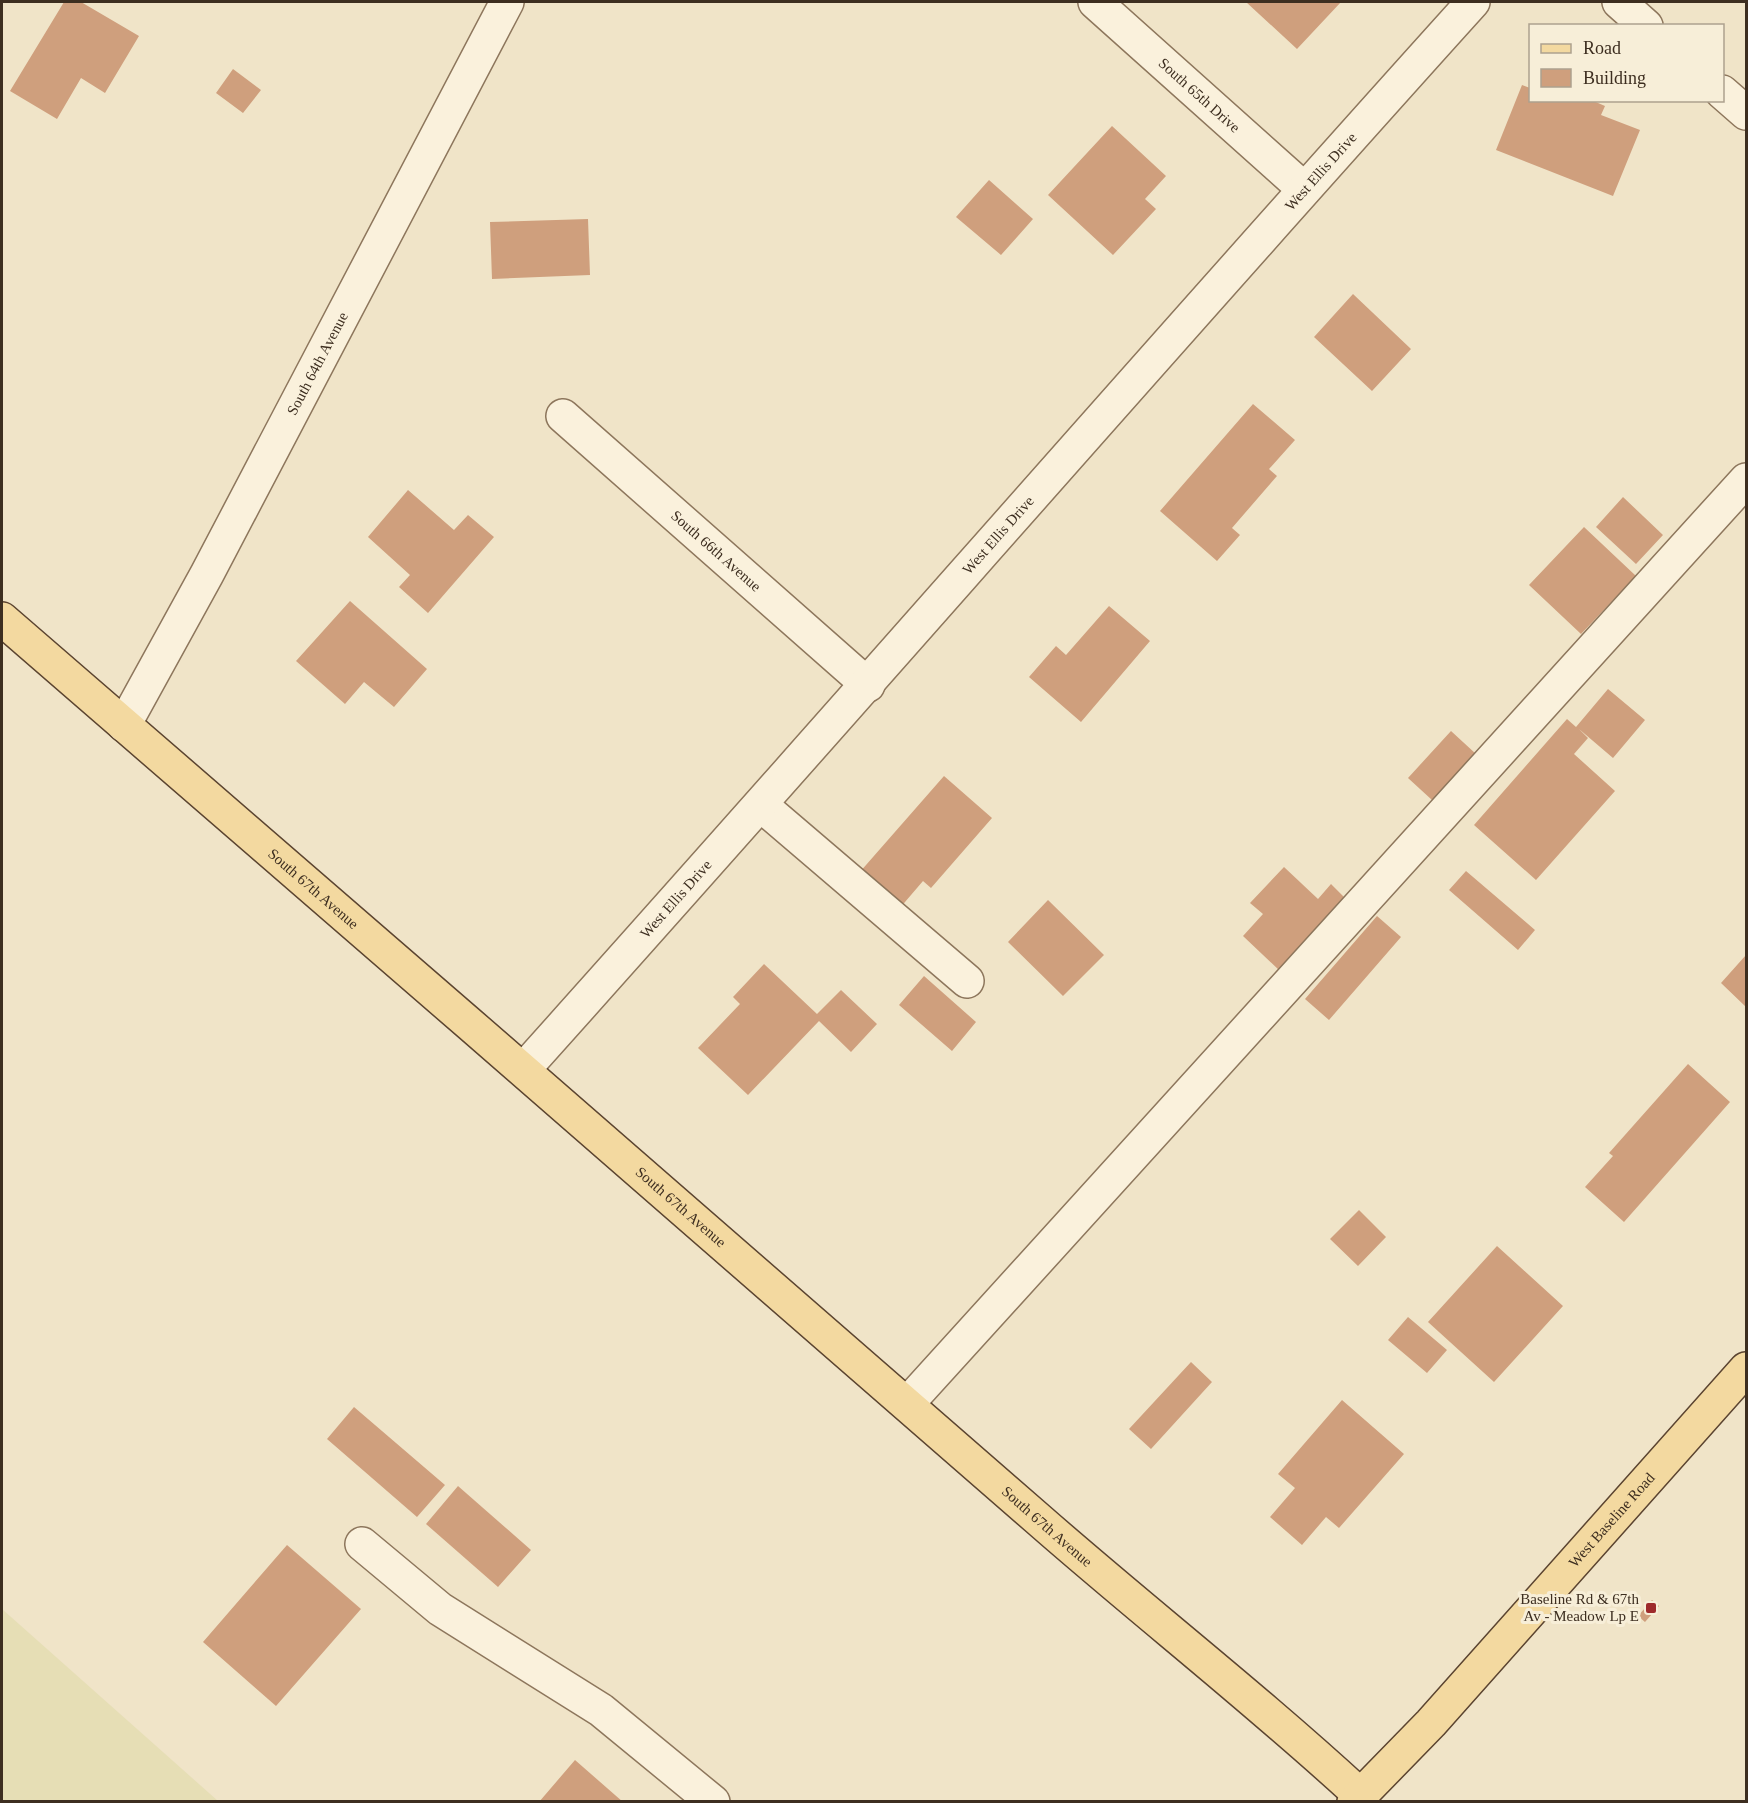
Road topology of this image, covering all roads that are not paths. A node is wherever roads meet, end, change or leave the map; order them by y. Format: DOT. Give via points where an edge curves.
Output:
graph roads {
  1 [pos="507,2"];
  2 [pos="1095,2"];
  3 [pos="1473,2"];
  4 [pos="1619,2"];
  5 [pos="1644,24"];
  6 [pos="1724,94"];
  7 [pos="1746,113"];
  8 [pos="1304,189"];
  9 [pos="563,416"];
  10 [pos="1746,480"];
  11 [pos="2,619"];
  12 [pos="868,685"];
  13 [pos="124,725"];
  14 [pos="761,805"];
  15 [pos="967,981"];
  16 [pos="524,1069"];
  17 [pos="1746,1369"];
  18 [pos="907,1404"];
  19 [pos="362,1544"];
  20 [pos="1364,1800"];
  21 [pos="713,1802"];
  1 -- 13 [label="street, South 64th Avenue"];
  2 -- 8 [label="street, South 65th Drive"];
  3 -- 8 [label="street, West Ellis Drive"];
  4 -- 5 [label="street"];
  6 -- 7 [label="street"];
  8 -- 12 [label="street, West Ellis Drive"];
  9 -- 12 [label="street, South 66th Avenue"];
  10 -- 18 [label="street"];
  11 -- 13 [label="main road, South 67th Avenue"];
  12 -- 14 [label="street, West Ellis Drive"];
  13 -- 16 [label="main road, South 67th Avenue"];
  14 -- 15 [label="street"];
  14 -- 16 [label="street, West Ellis Drive"];
  16 -- 18 [label="main road, South 67th Avenue"];
  17 -- 20 [label="main road, West Baseline Road"];
  18 -- 20 [label="main road, South 67th Avenue" via="1072,1549 1286,1726"];
  19 -- 21 [label="street" via="440,1609 601,1710"];
}
